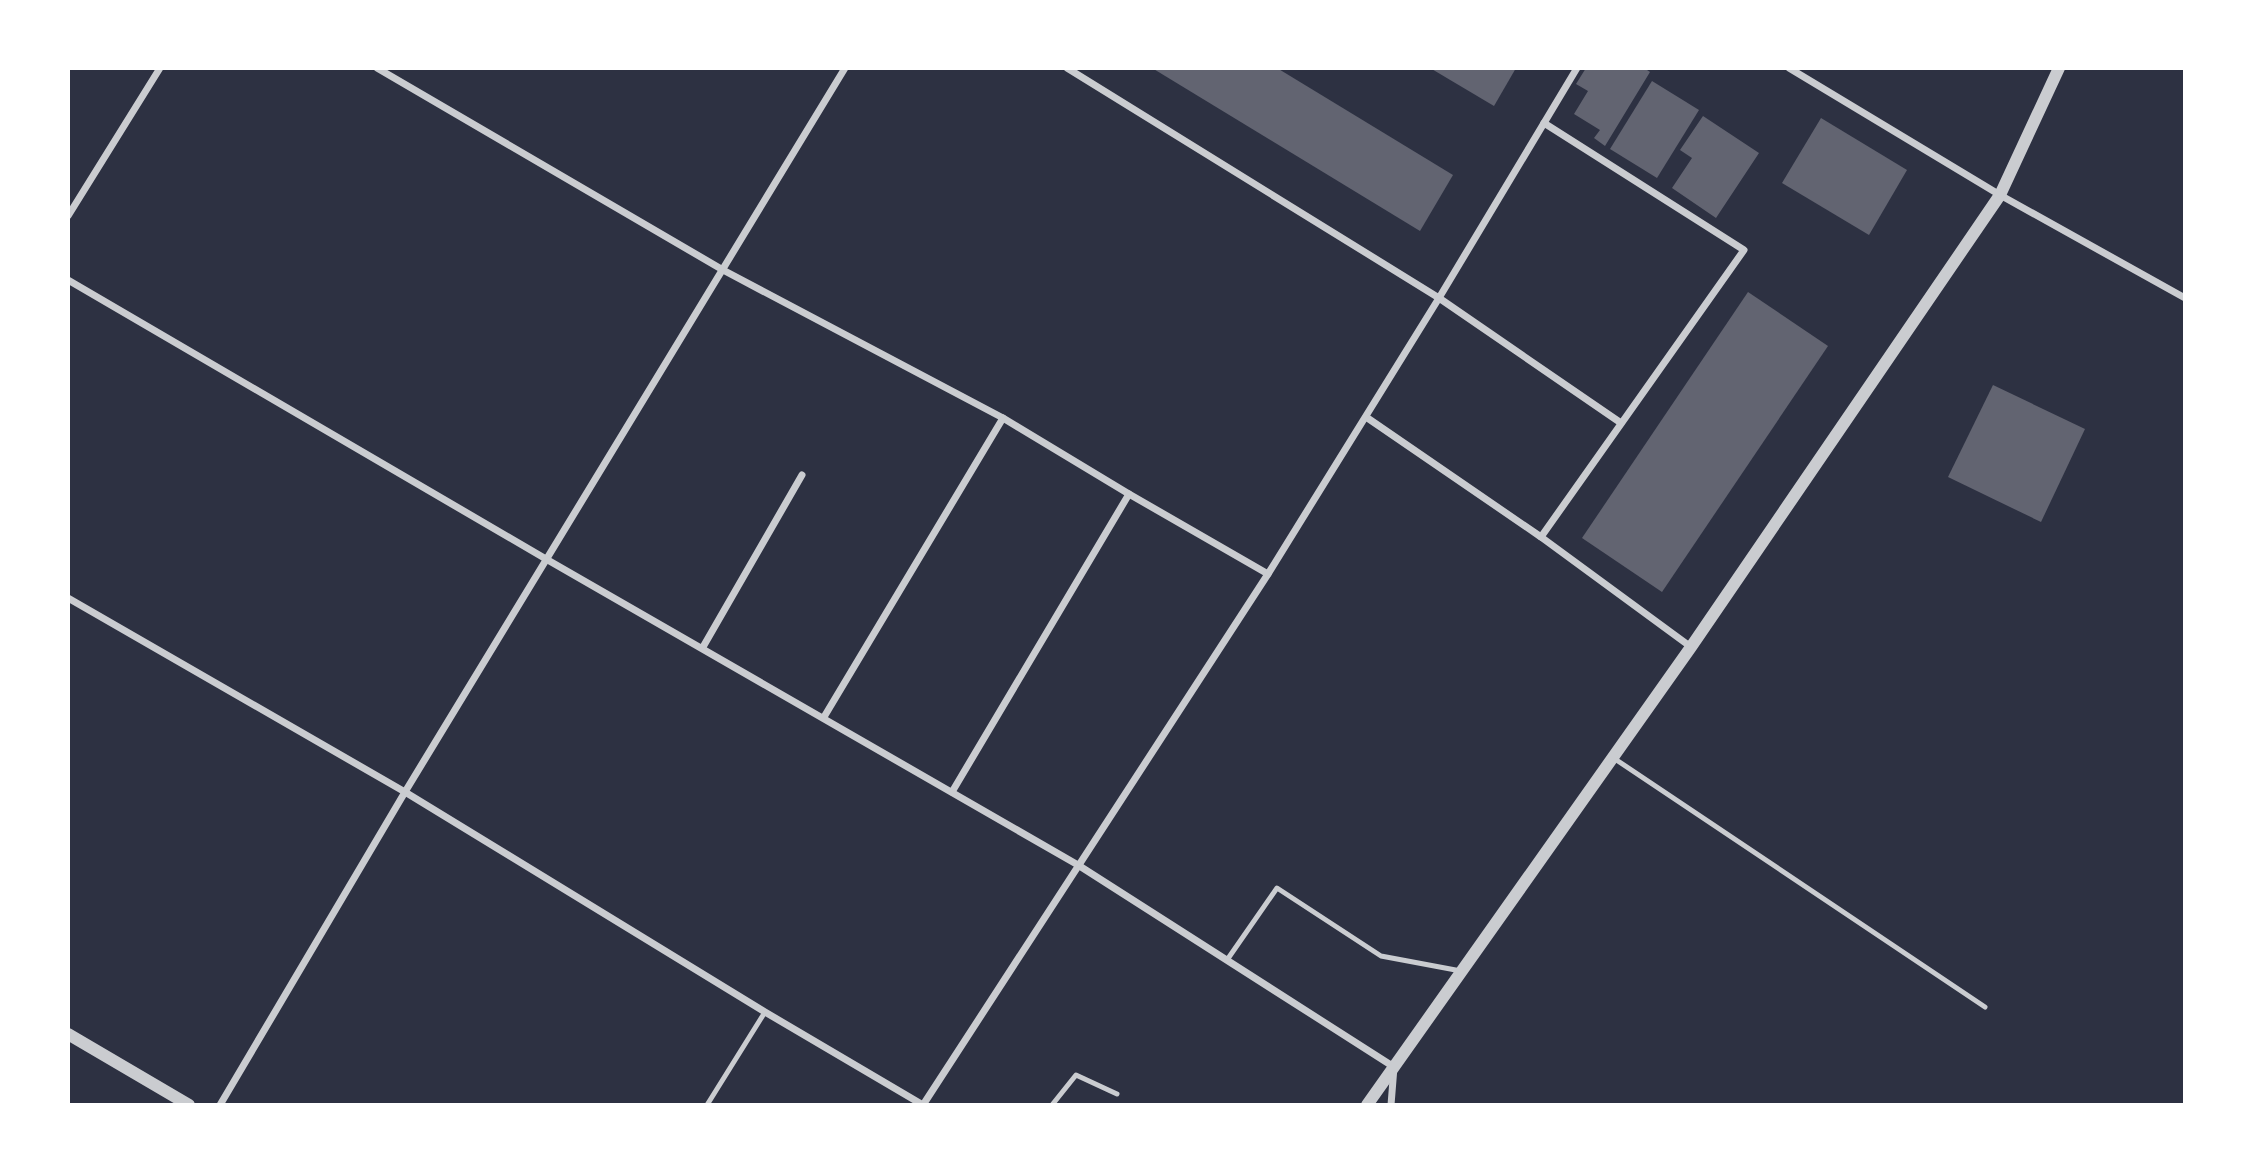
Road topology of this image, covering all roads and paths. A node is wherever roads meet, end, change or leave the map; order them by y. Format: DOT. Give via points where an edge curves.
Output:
graph roads {
  1 [pos="160,68"];
  2 [pos="377,68"];
  3 [pos="845,68"];
  4 [pos="1067,68"];
  5 [pos="1577,68"];
  6 [pos="1789,68"];
  7 [pos="2059,68"];
  8 [pos="1544,123"];
  9 [pos="2000,195"];
  10 [pos="68,216"];
  11 [pos="723,270"];
  12 [pos="68,280"];
  13 [pos="1439,298"];
  14 [pos="2185,298"];
  15 [pos="1366,416"];
  16 [pos="1003,418"];
  17 [pos="1621,423"];
  18 [pos="802,475"];
  19 [pos="1129,494"];
  20 [pos="1541,537"];
  21 [pos="546,559"];
  22 [pos="1268,574"];
  23 [pos="68,598"];
  24 [pos="703,647"];
  25 [pos="1690,647"];
  26 [pos="824,717"];
  27 [pos="1612,757"];
  28 [pos="405,792"];
  29 [pos="952,792"];
  30 [pos="1078,864"];
  31 [pos="1227,960"];
  32 [pos="1461,971"];
  33 [pos="1985,1007"];
  34 [pos="765,1012"];
  35 [pos="68,1034"];
  36 [pos="1394,1067"];
  37 [pos="1117,1094"];
  38 [pos="189,1105"];
  39 [pos="220,1105"];
  40 [pos="707,1105"];
  41 [pos="923,1105"];
  42 [pos="1052,1105"];
  43 [pos="1367,1105"];
  44 [pos="1391,1105"];
  1 -- 10 [label="street"];
  2 -- 11 [label="street"];
  3 -- 11 [label="street"];
  4 -- 13 [label="street"];
  5 -- 8 [label="street"];
  6 -- 9 [label="street"];
  7 -- 9 [label="street"];
  8 -- 13 [label="street"];
  8 -- 17 [label="street" via="1744,250"];
  9 -- 14 [label="street"];
  9 -- 25 [label="street"];
  11 -- 16 [label="street"];
  11 -- 21 [label="street"];
  12 -- 21 [label="street"];
  13 -- 15 [label="street"];
  13 -- 17 [label="street"];
  15 -- 20 [label="street"];
  15 -- 22 [label="street"];
  16 -- 19 [label="street"];
  16 -- 26 [label="street"];
  17 -- 20 [label="street"];
  18 -- 24 [label="street"];
  19 -- 22 [label="street"];
  19 -- 29 [label="street"];
  20 -- 25 [label="street"];
  21 -- 24 [label="street"];
  21 -- 28 [label="street"];
  22 -- 30 [label="street"];
  23 -- 28 [label="street"];
  24 -- 26 [label="street"];
  25 -- 27 [label="street"];
  26 -- 29 [label="street"];
  27 -- 32 [label="street"];
  27 -- 33 [label="lane"];
  28 -- 34 [label="street"];
  28 -- 39 [label="street"];
  29 -- 30 [label="street"];
  30 -- 31 [label="street"];
  30 -- 41 [label="street"];
  31 -- 32 [label="lane" via="1277,888 1381,956"];
  31 -- 36 [label="street"];
  32 -- 36 [label="street"];
  34 -- 40 [label="lane"];
  34 -- 41 [label="street"];
  35 -- 38 [label="street"];
  36 -- 43 [label="street"];
  36 -- 44 [label="street"];
  37 -- 42 [label="lane" via="1076,1075"];
}
